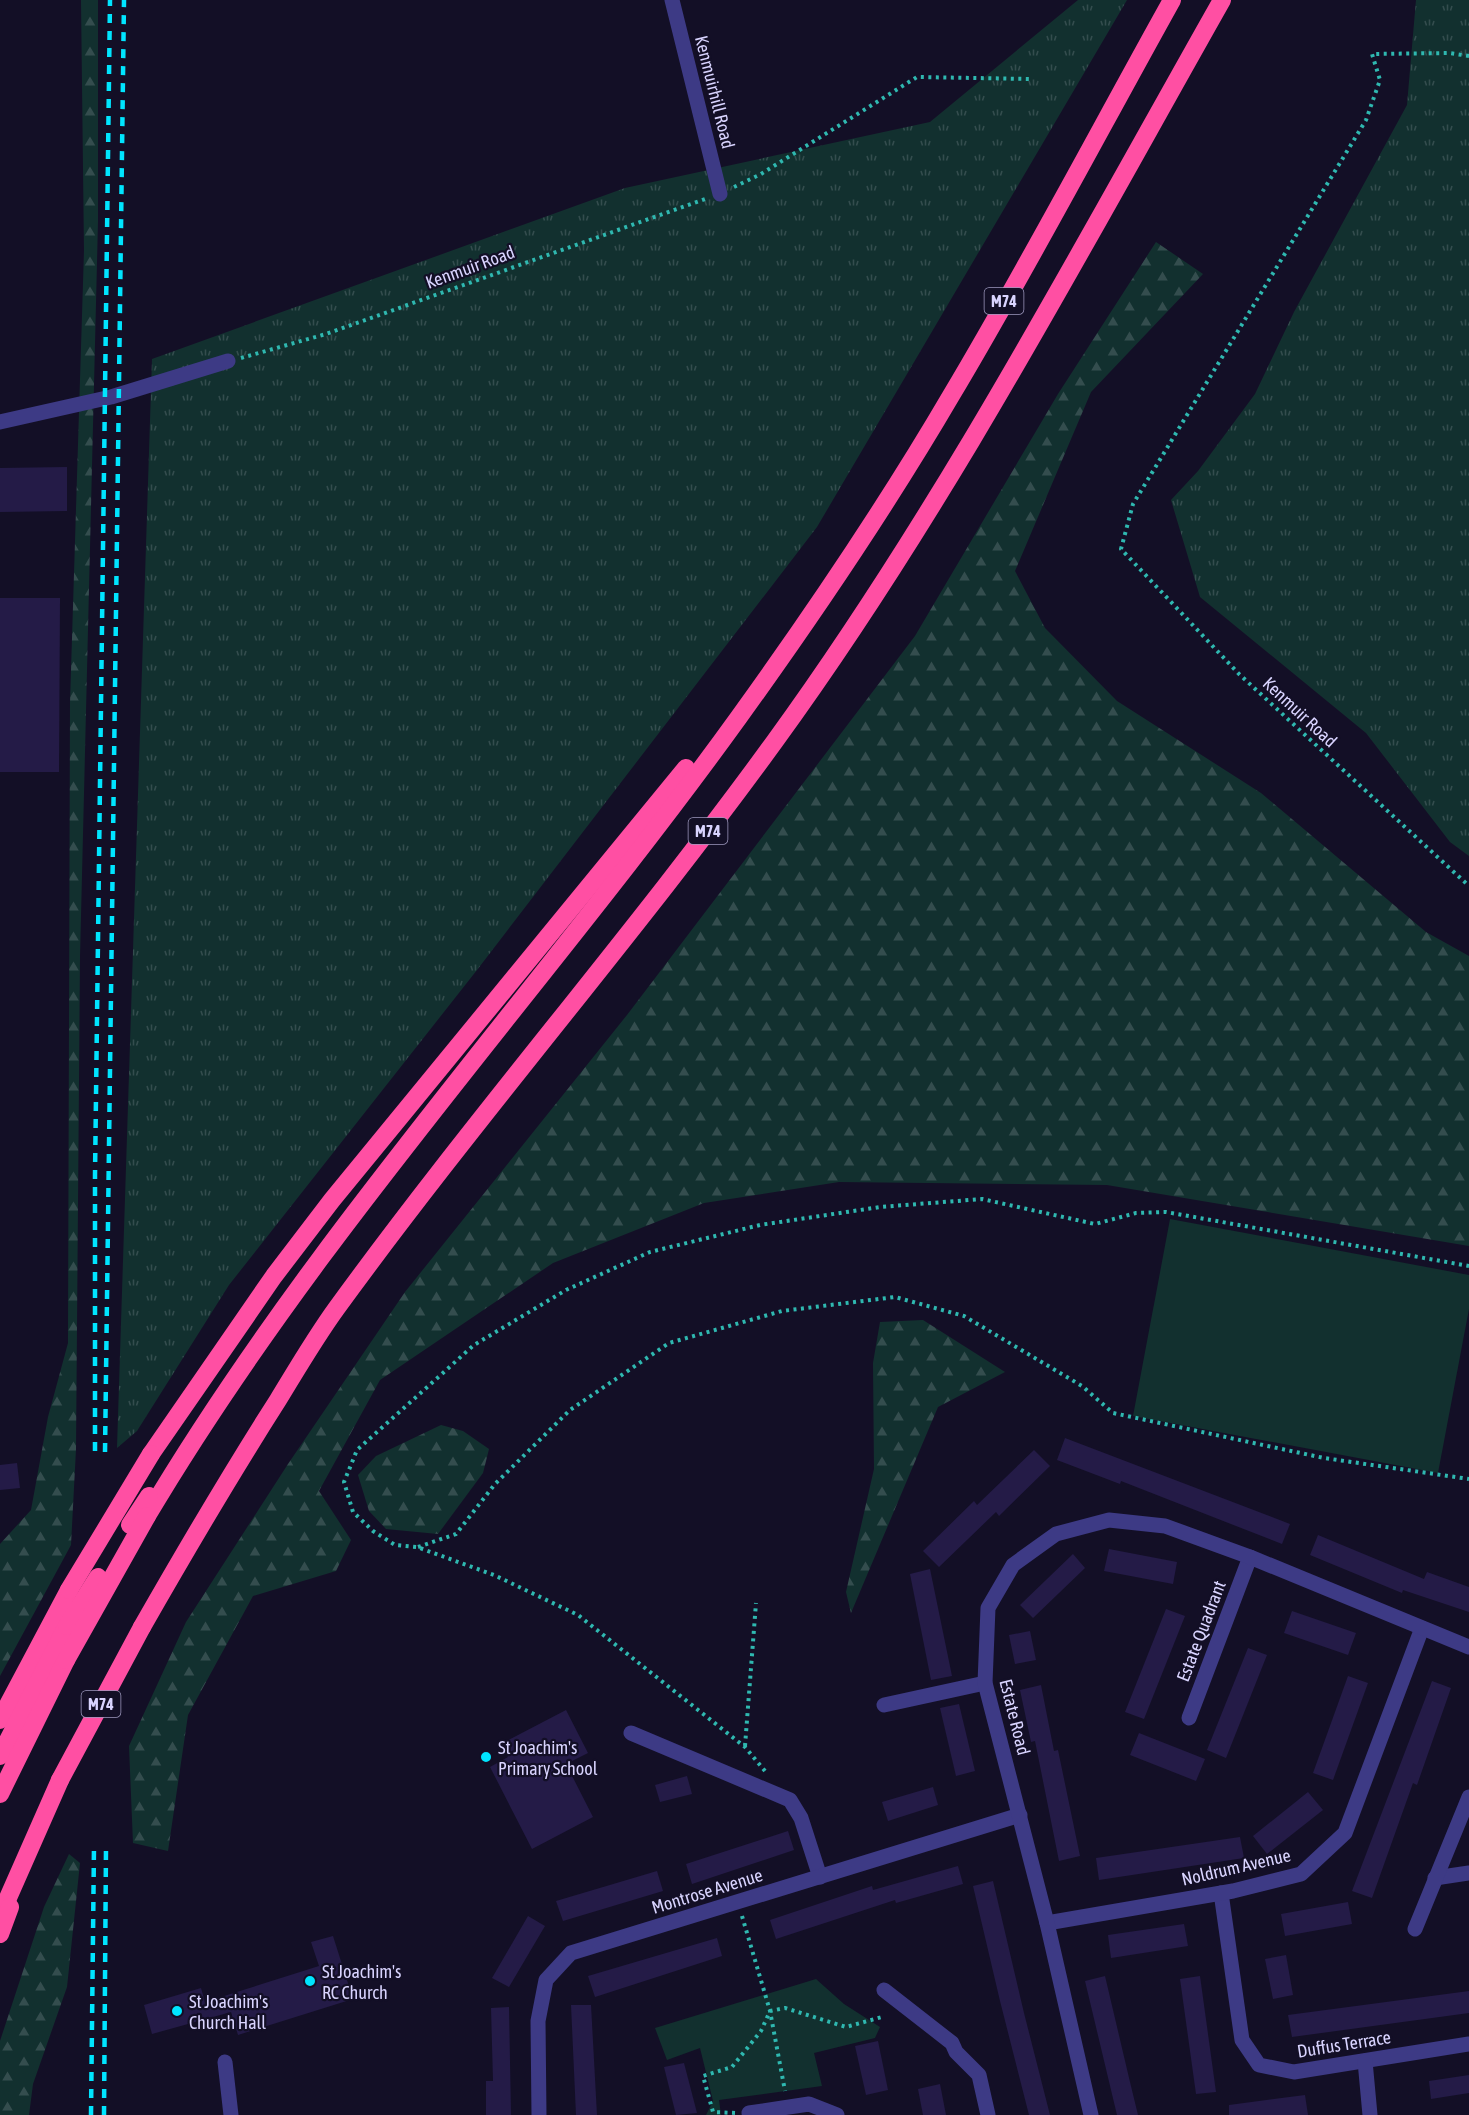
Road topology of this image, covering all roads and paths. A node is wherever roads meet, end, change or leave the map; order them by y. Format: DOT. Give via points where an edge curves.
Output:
graph roads {
  1 [pos="672,0"];
  2 [pos="1172,0"];
  3 [pos="1222,0"];
  4 [pos="1469,56"];
  5 [pos="1032,79"];
  6 [pos="720,194"];
  7 [pos="228,362"];
  8 [pos="0,422"];
  9 [pos="824,595"];
  10 [pos="1469,886"];
  11 [pos="1469,1266"];
  12 [pos="199,1430"];
  13 [pos="1469,1479"];
  14 [pos="417,1547"];
  15 [pos="1250,1557"];
  16 [pos="756,1603"];
  17 [pos="1422,1628"];
  18 [pos="1469,1647"];
  19 [pos="986,1683"];
  20 [pos="884,1705"];
  21 [pos="1189,1718"];
  22 [pos="0,1720"];
  23 [pos="631,1733"];
  24 [pos="745,1747"];
  25 [pos="0,1756"];
  26 [pos="768,1774"];
  27 [pos="0,1794"];
  28 [pos="1469,1797"];
  29 [pos="46,1810"];
  30 [pos="1020,1815"];
  31 [pos="1469,1873"];
  32 [pos="820,1877"];
  33 [pos="1435,1878"];
  34 [pos="1221,1893"];
  35 [pos="738,1902"];
  36 [pos="0,1916"];
  37 [pos="1047,1923"];
  38 [pos="1414,1929"];
  39 [pos="0,1934"];
  40 [pos="884,1990"];
  41 [pos="770,2011"];
  42 [pos="882,2017"];
  43 [pos="1469,2044"];
  44 [pos="1365,2061"];
  45 [pos="225,2062"];
  46 [pos="788,2107"];
  47 [pos="749,2113"];
  48 [pos="231,2115"];
  49 [pos="539,2115"];
  50 [pos="837,2115"];
  51 [pos="988,2115"];
  52 [pos="1091,2115"];
  53 [pos="1370,2115"];
  1 -- 6 [label="street, Kenmuirhill Road"];
  2 -- 9 [label="highway, M74" via="951,395"];
  3 -- 29 [label="highway, M74, bridge" via="988,414 864,614 777,739 646,914 435,1177 333,1313 215,1498"];
  4 -- 10 [label="path, Kenmuir Road" via="1372,54 1380,80 1366,120 1132,504 1121,549 1239,674"];
  5 -- 6 [label="path, Kenmuir Road" via="917,77 761,174"];
  6 -- 7 [label="path, Kenmuir Road" via="327,334"];
  7 -- 8 [label="street" via="111,397"];
  9 -- 12 [label="highway, M74" via="739,718 626,868 298,1286"];
  9 -- 22 [label="highway, bridge" via="274,1276 151,1454 69,1590"];
  11 -- 14 [label="path" via="1166,1212 1136,1213 1095,1224 982,1199 880,1207 760,1225 650,1252 566,1290 474,1345 357,1450 344,1482 353,1512 395,1545"];
  12 -- 25 [label="highway, bridge" via="148,1496 68,1626"];
  12 -- 27 [label="highway, M74, bridge" via="66,1660"];
  13 -- 14 [label="path" via="1324,1458 1113,1413 1082,1386 964,1316 895,1297 782,1311 669,1342 570,1410 495,1484 456,1534"];
  14 -- 24 [label="path" via="494,1575 578,1615"];
  15 -- 17 [label="street, Estate Road"];
  15 -- 19 [label="street, Estate Road" via="1165,1526 1109,1520 1056,1534 1013,1565 987,1608"];
  15 -- 21 [label="street, Estate Quadrant"];
  16 -- 24 [label="path"];
  17 -- 18 [label="street, Estate Road"];
  17 -- 34 [label="street, Noldrum Avenue" via="1346,1833 1301,1874"];
  19 -- 20 [label="street"];
  19 -- 30 [label="street, Estate Road"];
  23 -- 32 [label="street" via="790,1800 801,1818"];
  24 -- 26 [label="path"];
  28 -- 33 [label="street"];
  29 -- 36 [label="highway, M74"];
  29 -- 39 [label="highway"];
  30 -- 32 [label="street, Montrose Avenue"];
  30 -- 37 [label="street, Estate Road"];
  31 -- 33 [label="street"];
  32 -- 35 [label="street, Montrose Avenue"];
  33 -- 38 [label="street"];
  34 -- 37 [label="street, Noldrum Avenue"];
  34 -- 44 [label="street, Duffus Terrace" via="1242,2040 1259,2065 1294,2072"];
  35 -- 41 [label="path"];
  35 -- 49 [label="street, Montrose Avenue" via="571,1953 546,1980 538,2020"];
  37 -- 52 [label="street, Estate Road"];
  40 -- 51 [label="street" via="952,2043 979,2075"];
  41 -- 42 [label="path" via="785,2008 846,2027"];
  41 -- 46 [label="path"];
  41 -- 47 [label="path" via="761,2031 732,2067 703,2076 713,2112"];
  43 -- 44 [label="street, Duffus Terrace"];
  44 -- 53 [label="street"];
  45 -- 48 [label="street"];
  46 -- 47 [label="street"];
  46 -- 50 [label="street" via="808,2104"];
}
